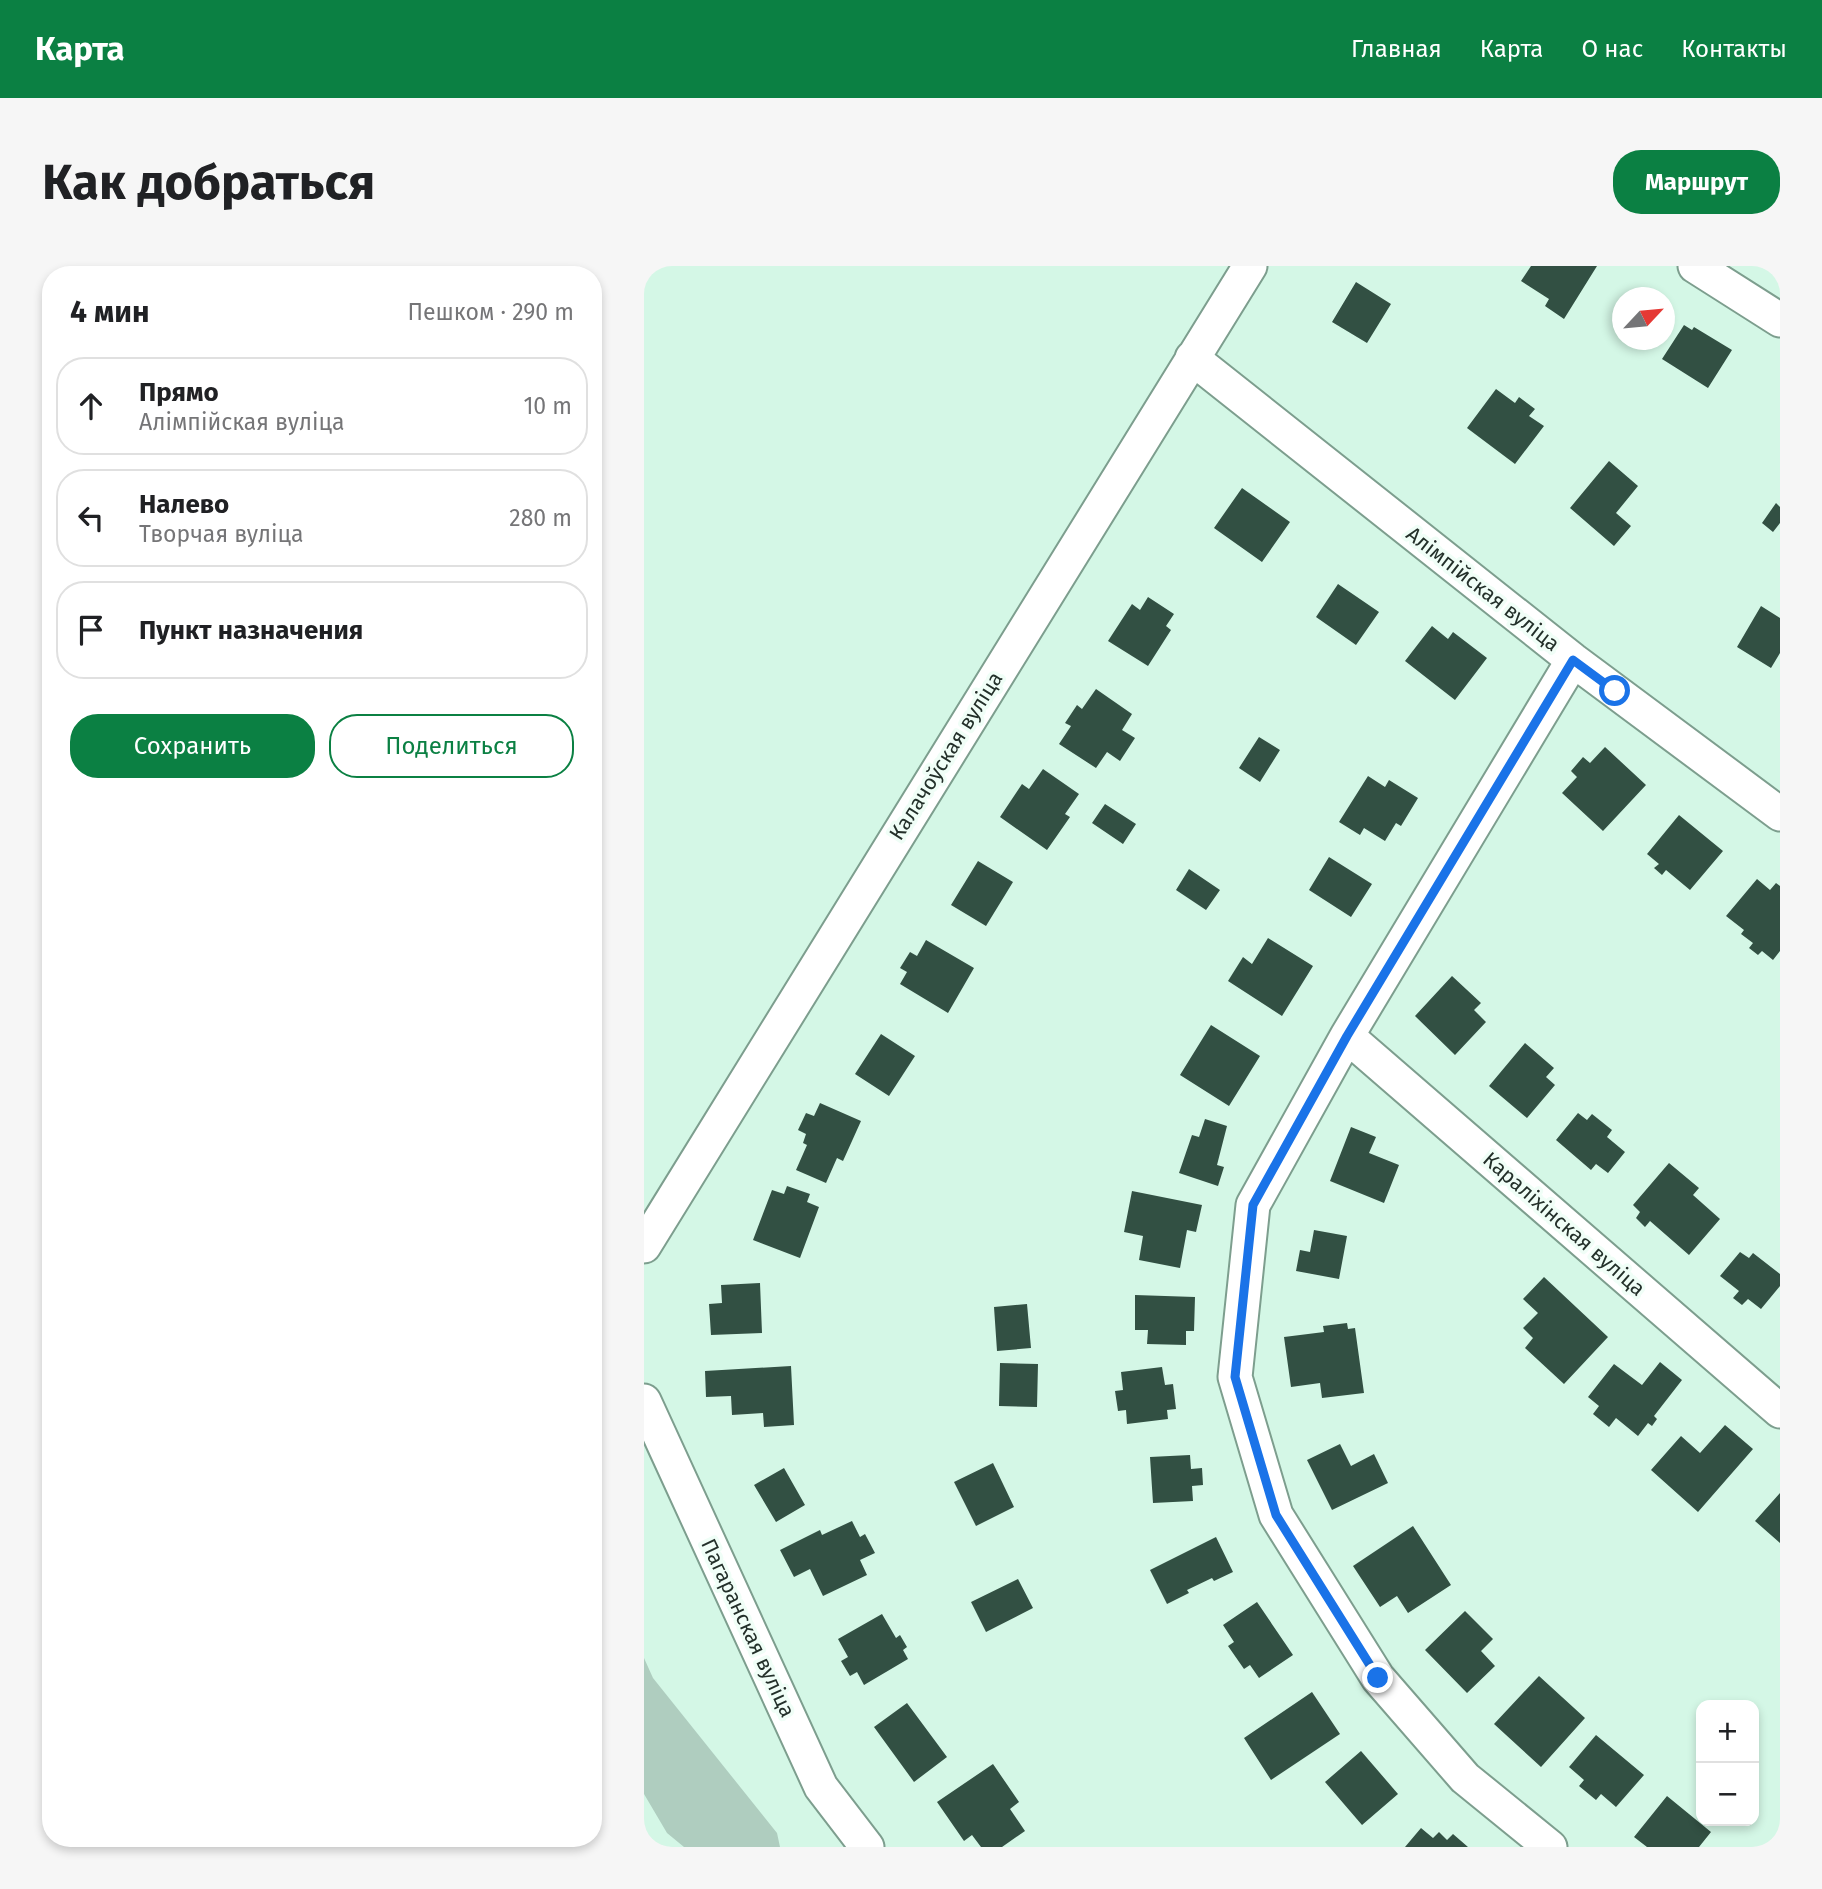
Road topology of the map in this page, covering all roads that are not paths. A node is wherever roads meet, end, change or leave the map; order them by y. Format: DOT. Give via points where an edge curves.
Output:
graph roads {
  1 [pos="1250,266"];
  2 [pos="1695,266"];
  3 [pos="1780,320"];
  4 [pos="1192,358"];
  5 [pos="1573,660"];
  6 [pos="1780,814"];
  7 [pos="1347,1036"];
  8 [pos="644,1246"];
  9 [pos="644,1401"];
  10 [pos="1780,1411"];
  11 [pos="867,1847"];
  12 [pos="1550,1847"];
  1 -- 4 [label="street, Калачоўская вуліца"];
  2 -- 3 [label="street"];
  4 -- 5 [label="street, Алімпійская вуліца"];
  4 -- 8 [label="street, Калачоўская вуліца"];
  5 -- 6 [label="street, Алімпійская вуліца"];
  5 -- 7 [label="street"];
  7 -- 10 [label="street, Караліхінская вуліца"];
  7 -- 12 [label="street" via="1253,1205 1235,1377 1276,1515 1378,1678 1465,1778"];
  9 -- 11 [label="street, Пагаранская вуліца" via="821,1787"];
}
